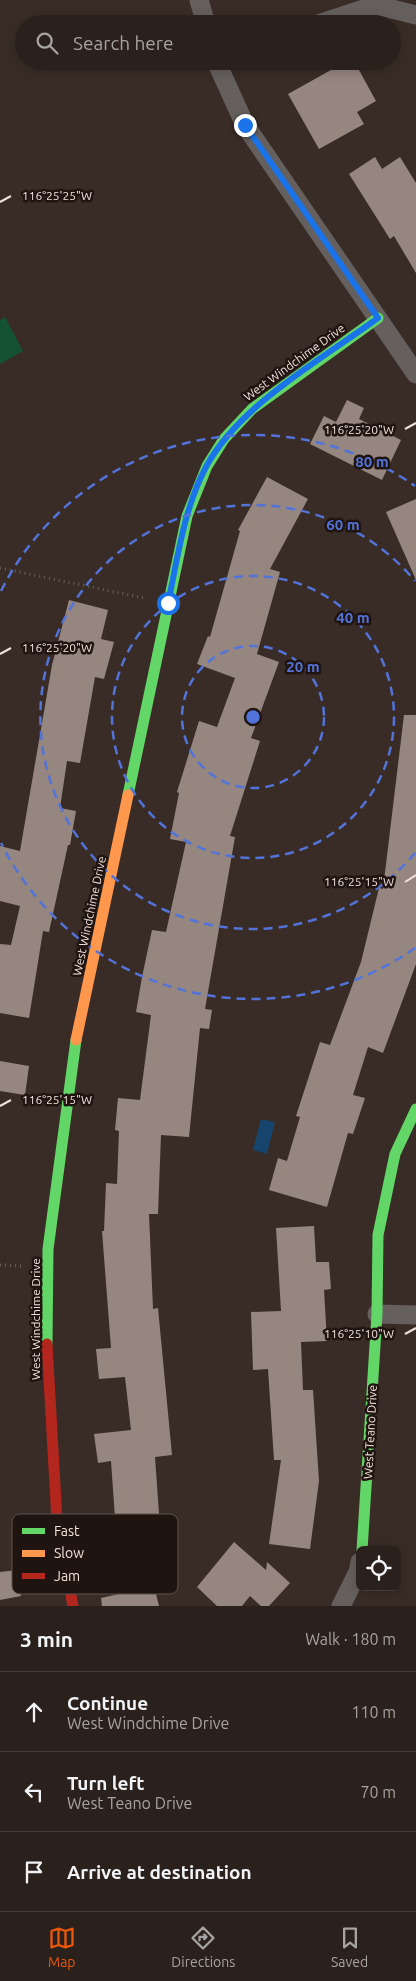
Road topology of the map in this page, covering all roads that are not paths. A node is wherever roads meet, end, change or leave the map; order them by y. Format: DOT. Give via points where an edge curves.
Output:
graph roads {
  1 [pos="199,0"];
  2 [pos="203,15"];
  3 [pos="345,15"];
  4 [pos="416,15"];
  5 [pos="220,70"];
  6 [pos="378,318"];
  7 [pos="416,374"];
  8 [pos="416,1109"];
  9 [pos="376,1314"];
  10 [pos="416,1315"];
  11 [pos="57,1514"];
  12 [pos="362,1546"];
  13 [pos="356,1576"];
  14 [pos="341,1606"];
  1 -- 2 [label="street"];
  3 -- 4 [label="street" via="376,5"];
  5 -- 6 [label="street" via="245,125"];
  6 -- 7 [label="street"];
  6 -- 11 [label="street, West Windchime Drive" via="252,409 224,439 207,466 187,516 75,1047 48,1249 47,1362"];
  8 -- 9 [label="street, West Teano Drive" via="395,1154 378,1236"];
  9 -- 10 [label="street"];
  9 -- 12 [label="street, West Teano Drive"];
  13 -- 14 [label="street"];
}
